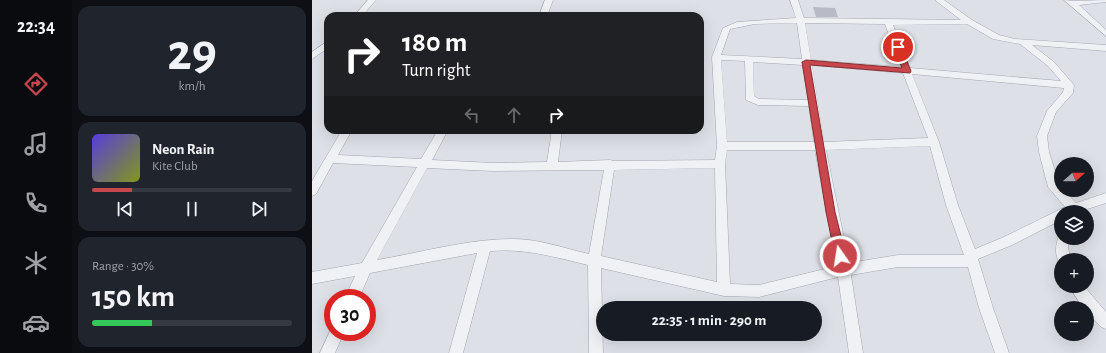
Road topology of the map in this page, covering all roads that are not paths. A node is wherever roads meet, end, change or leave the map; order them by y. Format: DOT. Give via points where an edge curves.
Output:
graph roads {
  1 [pos="372,0"];
  2 [pos="549,0"];
  3 [pos="794,0"];
  4 [pos="939,0"];
  5 [pos="1106,0"];
  6 [pos="1070,2"];
  7 [pos="362,12"];
  8 [pos="544,12"];
  9 [pos="801,21"];
  10 [pos="888,22"];
  11 [pos="969,22"];
  12 [pos="1106,34"];
  13 [pos="1022,41"];
  14 [pos="324,47"];
  15 [pos="1106,48"];
  16 [pos="312,56"];
  17 [pos="716,57"];
  18 [pos="749,58"];
  19 [pos="806,62"];
  20 [pos="907,71"];
  21 [pos="1069,85"];
  22 [pos="813,103"];
  23 [pos="345,134"];
  24 [pos="441,134"];
  25 [pos="556,134"];
  26 [pos="934,142"];
  27 [pos="722,146"];
  28 [pos="820,146"];
  29 [pos="332,159"];
  30 [pos="424,164"];
  31 [pos="610,164"];
  32 [pos="720,164"];
  33 [pos="552,166"];
  34 [pos="316,176"];
  35 [pos="312,191"];
  36 [pos="1106,198"];
  37 [pos="1063,205"];
  38 [pos="1084,205"];
  39 [pos="1054,217"];
  40 [pos="485,246"];
  41 [pos="971,258"];
  42 [pos="594,259"];
  43 [pos="365,269"];
  44 [pos="844,270"];
  45 [pos="312,278"];
  46 [pos="356,289"];
  47 [pos="724,290"];
  48 [pos="1081,293"];
  49 [pos="1106,322"];
  50 [pos="332,341"];
  51 [pos="327,353"];
  52 [pos="456,353"];
  53 [pos="596,353"];
  54 [pos="856,353"];
  55 [pos="1002,353"];
  1 -- 7 [label="street"];
  2 -- 8 [label="street"];
  3 -- 9 [label="street"];
  4 -- 11 [label="street"];
  5 -- 6 [label="street"];
  6 -- 12 [label="street"];
  9 -- 10 [label="street"];
  9 -- 17 [label="street" via="749,22 730,26"];
  9 -- 19 [label="street"];
  10 -- 11 [label="street"];
  10 -- 20 [label="street"];
  11 -- 13 [label="street" via="996,37"];
  13 -- 15 [label="street"];
  13 -- 21 [label="street" via="1051,64"];
  14 -- 16 [label="street"];
  17 -- 18 [label="street"];
  17 -- 27 [label="street"];
  18 -- 19 [label="street"];
  18 -- 22 [label="street" via="751,100"];
  19 -- 20 [label="street"];
  19 -- 22 [label="street"];
  20 -- 21 [label="street"];
  20 -- 26 [label="street"];
  21 -- 37 [label="street" via="1068,93 1052,111 1042,136 1054,187"];
  22 -- 28 [label="street"];
  23 -- 29 [label="street"];
  24 -- 30 [label="street"];
  25 -- 33 [label="street"];
  26 -- 28 [label="street"];
  26 -- 41 [label="street"];
  27 -- 28 [label="street"];
  27 -- 32 [label="street"];
  28 -- 44 [label="street" via="830,212"];
  29 -- 30 [label="street"];
  29 -- 34 [label="street"];
  30 -- 33 [label="street"];
  30 -- 43 [label="street"];
  31 -- 32 [label="street"];
  31 -- 33 [label="street"];
  31 -- 42 [label="street"];
  32 -- 47 [label="street"];
  34 -- 35 [label="street"];
  36 -- 38 [label="street"];
  39 -- 41 [label="street"];
  40 -- 42 [label="street" via="521,244"];
  40 -- 43 [label="street"];
  40 -- 52 [label="street"];
  41 -- 44 [label="street" via="898,261"];
  41 -- 55 [label="street"];
  42 -- 47 [label="street"];
  42 -- 53 [label="street"];
  43 -- 45 [label="street"];
  43 -- 46 [label="street"];
  44 -- 47 [label="street" via="759,291"];
  44 -- 54 [label="street"];
  48 -- 49 [label="street"];
  50 -- 51 [label="street"];
}
